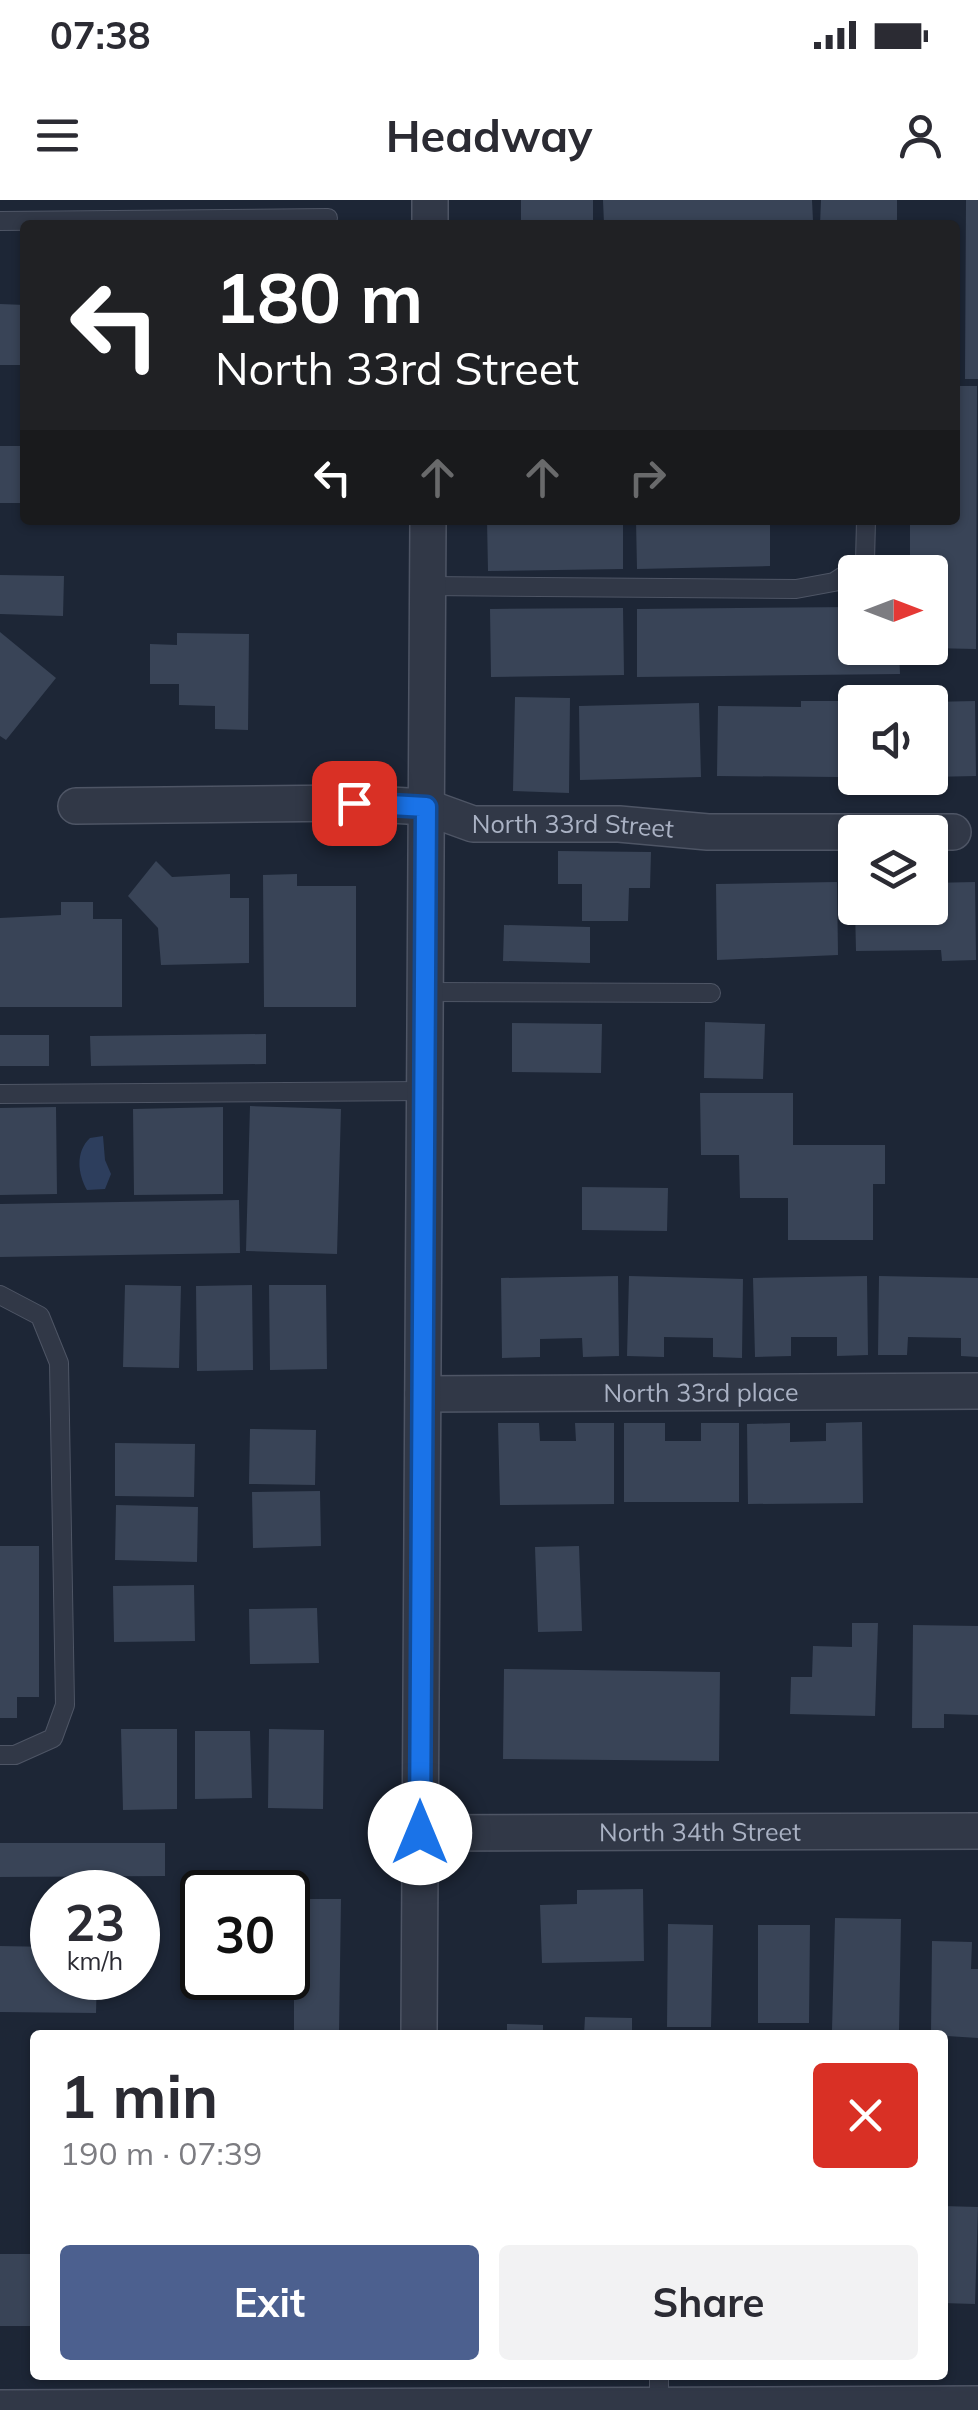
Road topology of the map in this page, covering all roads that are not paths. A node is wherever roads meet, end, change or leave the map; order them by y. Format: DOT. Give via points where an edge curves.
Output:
graph roads {
  1 [pos="328,218"];
  2 [pos="109,220"];
  3 [pos="428,525"];
  4 [pos="866,525"];
  5 [pos="428,586"];
  6 [pos="76,806"];
  7 [pos="426,807"];
  8 [pos="953,832"];
  9 [pos="425,992"];
  10 [pos="711,993"];
  11 [pos="424,1091"];
  12 [pos="0,1094"];
  13 [pos="0,1295"];
  14 [pos="978,1391"];
  15 [pos="423,1394"];
  16 [pos="0,1755"];
  17 [pos="978,1831"];
  18 [pos="420,1833"];
  19 [pos="419,2030"];
  20 [pos="416,2397"];
  21 [pos="642,2398"];
  22 [pos="978,2404"];
  23 [pos="906,2406"];
  24 [pos="0,2408"];
  1 -- 2 [label="lane"];
  3 -- 5 [label="street"];
  4 -- 5 [label="lane" via="865,562 834,582 796,588"];
  5 -- 7 [label="street"];
  6 -- 7 [label="street, North 33rd Street"];
  7 -- 8 [label="street, North 33rd Street" via="473,824"];
  7 -- 9 [label="street"];
  9 -- 10 [label="lane"];
  9 -- 11 [label="street"];
  11 -- 12 [label="lane"];
  11 -- 15 [label="street"];
  13 -- 16 [label="lane" via="40,1316 60,1362 65,1705 53,1738"];
  14 -- 15 [label="street, North 33rd place"];
  15 -- 18 [label="street"];
  17 -- 18 [label="street, North 34th Street"];
  18 -- 19 [label="street"];
  20 -- 21 [label="street"];
  20 -- 24 [label="street"];
  21 -- 23 [label="street"];
  22 -- 23 [label="street"];
}
